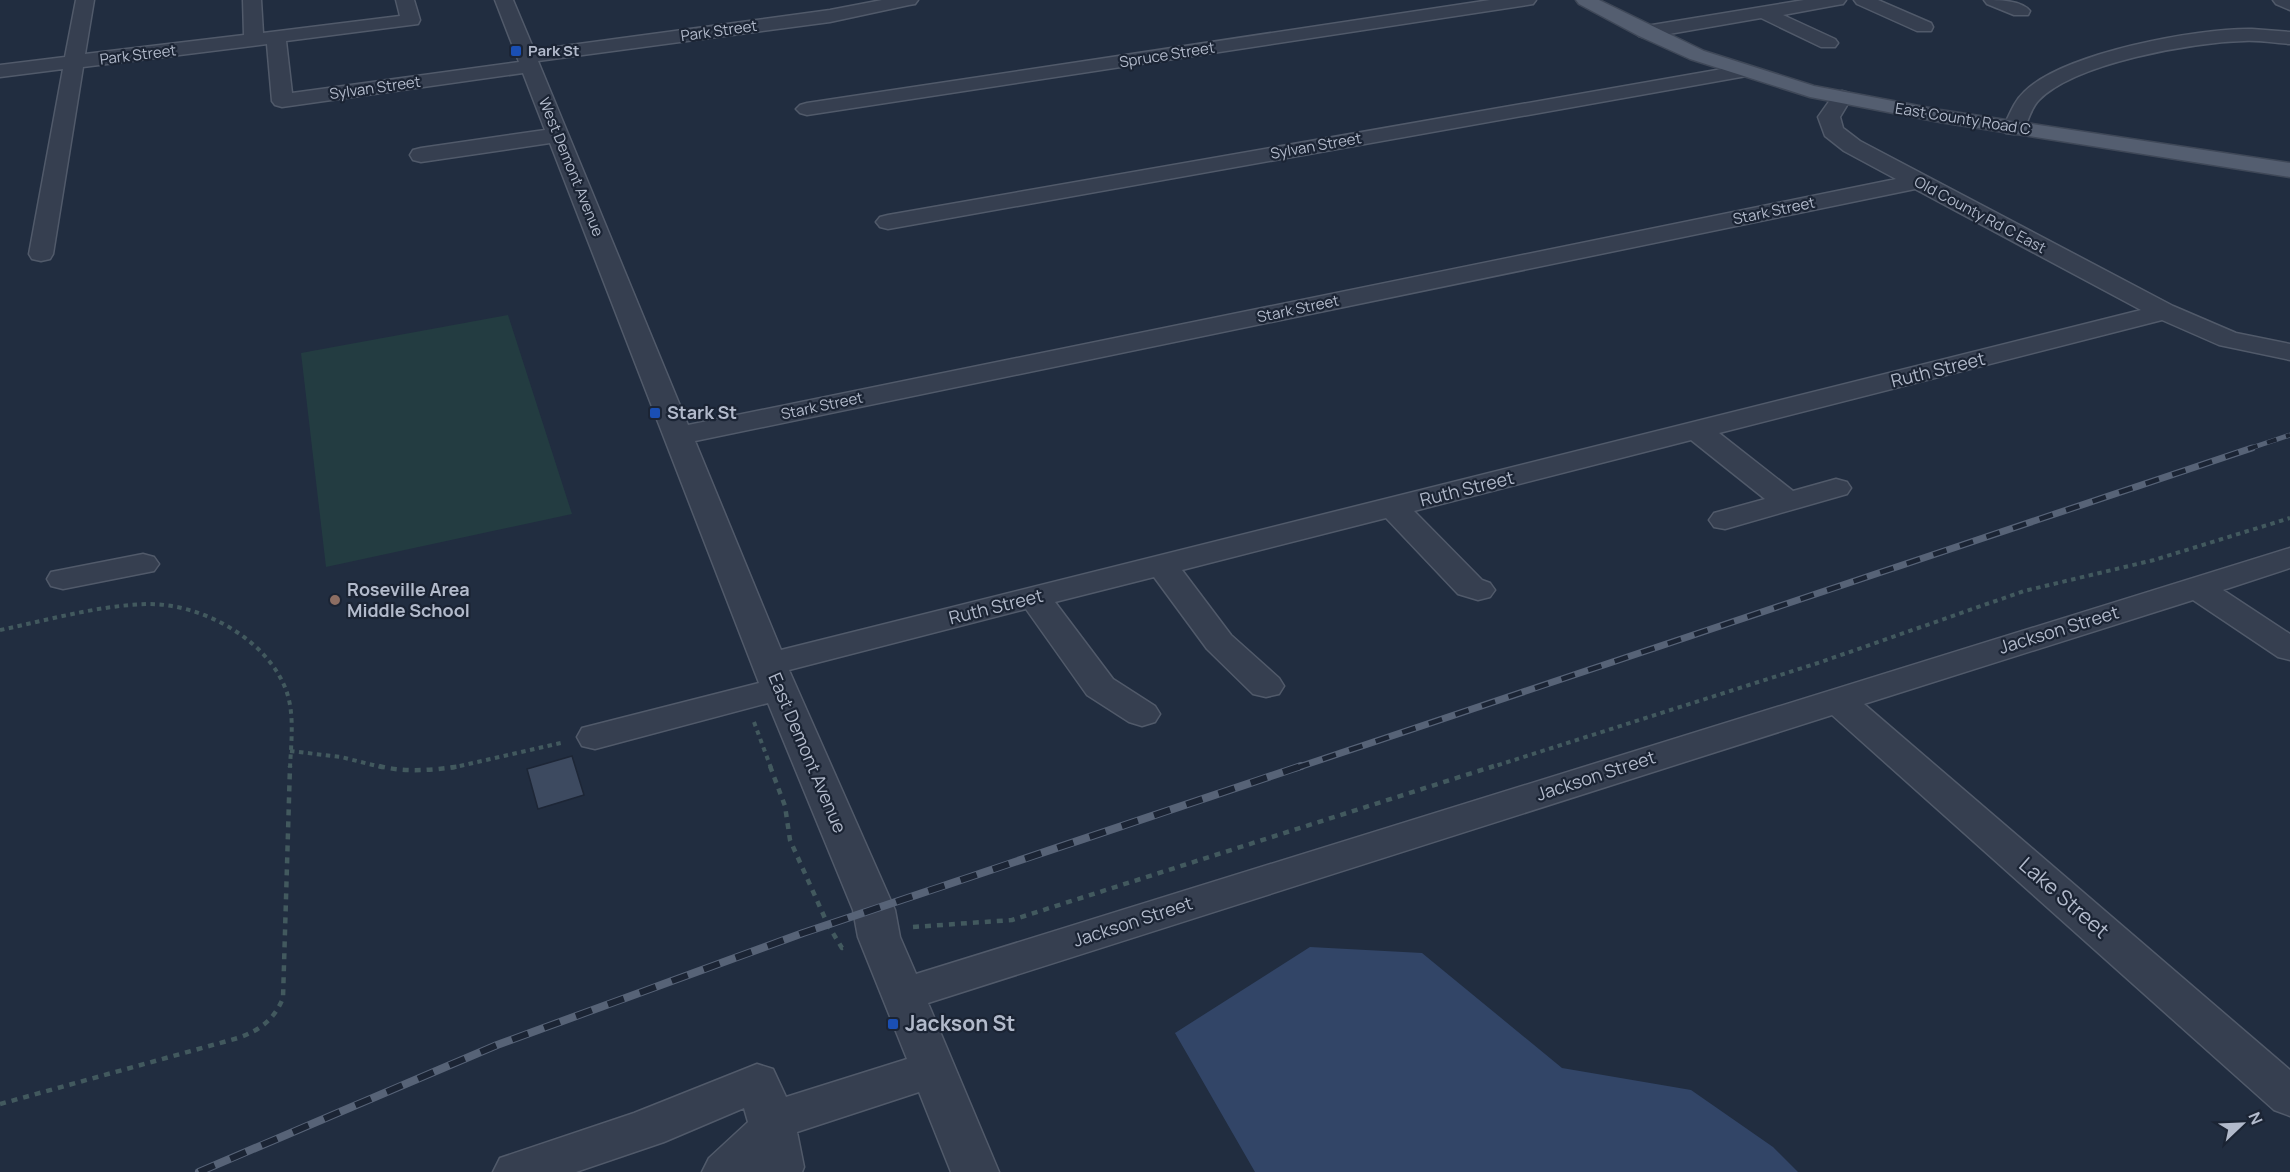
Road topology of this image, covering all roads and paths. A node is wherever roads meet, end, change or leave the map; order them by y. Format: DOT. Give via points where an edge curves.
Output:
graph roads {
  1 [pos="85,0"];
  2 [pos="252,0"];
  3 [pos="405,0"];
  4 [pos="504,0"];
  5 [pos="800,0"];
  6 [pos="909,0"];
  7 [pos="1527,0"];
  8 [pos="1586,0"];
  9 [pos="1837,0"];
  10 [pos="1863,0"];
  11 [pos="1993,0"];
  12 [pos="2282,0"];
  13 [pos="2290,4"];
  14 [pos="2021,11"];
  15 [pos="1762,12"];
  16 [pos="813,19"];
  17 [pos="1924,27"];
  18 [pos="1646,32"];
  19 [pos="276,38"];
  20 [pos="2290,38"];
  21 [pos="254,41"];
  22 [pos="1828,43"];
  23 [pos="529,62"];
  24 [pos="73,63"];
  25 [pos="0,71"];
  26 [pos="1745,71"];
  27 [pos="1842,98"];
  28 [pos="807,109"];
  29 [pos="2014,128"];
  30 [pos="558,135"];
  31 [pos="421,155"];
  32 [pos="2290,170"];
  33 [pos="1918,181"];
  34 [pos="888,222"];
  35 [pos="41,254"];
  36 [pos="2164,312"];
  37 [pos="638,335"];
  38 [pos="2290,352"];
  39 [pos="1698,431"];
  40 [pos="678,436"];
  41 [pos="1836,488"];
  42 [pos="1788,502"];
  43 [pos="1393,507"];
  44 [pos="2290,518"];
  45 [pos="1725,520"];
  46 [pos="2290,558"];
  47 [pos="143,564"];
  48 [pos="1162,565"];
  49 [pos="63,579"];
  50 [pos="2196,587"];
  51 [pos="1478,590"];
  52 [pos="1034,597"];
  53 [pos="0,630"];
  54 [pos="2290,649"];
  55 [pos="775,676"];
  56 [pos="1266,686"];
  57 [pos="745,699"];
  58 [pos="1837,700"];
  59 [pos="1142,714"];
  60 [pos="595,737"];
  61 [pos="290,751"];
  62 [pos="879,937"];
  63 [pos="902,995"];
  64 [pos="933,1069"];
  65 [pos="2290,1097"];
  66 [pos="0,1104"];
  67 [pos="771,1120"];
  68 [pos="517,1172"];
  69 [pos="726,1172"];
  70 [pos="778,1172"];
  71 [pos="975,1172"];
  1 -- 24 [label="street"];
  2 -- 21 [label="street"];
  3 -- 19 [label="street, Park Street" via="411,20"];
  4 -- 23 [label="street, West Demont Avenue"];
  5 -- 16 [label="street"];
  6 -- 16 [label="street, Park Street"];
  7 -- 28 [label="street, Spruce Street"];
  8 -- 18 [label="main road, East County Road C"];
  9 -- 15 [label="street"];
  10 -- 17 [label="street"];
  11 -- 14 [label="street"];
  12 -- 13 [label="street"];
  15 -- 18 [label="street"];
  15 -- 22 [label="street"];
  16 -- 23 [label="street, Park Street"];
  18 -- 26 [label="main road, East County Road C"];
  19 -- 21 [label="street, Park Street"];
  19 -- 23 [label="street, Sylvan Street" via="282,100"];
  20 -- 29 [label="street" via="2211,38 2088,66 2050,81 2030,97"];
  21 -- 24 [label="street, Park Street"];
  23 -- 30 [label="street, West Demont Avenue"];
  24 -- 25 [label="street, Park Street"];
  24 -- 35 [label="street"];
  26 -- 27 [label="main road, East County Road C"];
  26 -- 34 [label="street, Sylvan Street"];
  27 -- 29 [label="main road, East County Road C"];
  27 -- 33 [label="street, Old County Rd C East" via="1828,117 1833,131 1852,146"];
  29 -- 32 [label="main road, East County Road C"];
  30 -- 31 [label="street"];
  30 -- 37 [label="street, West Demont Avenue"];
  33 -- 36 [label="street, Old County Rd C East"];
  33 -- 40 [label="street, Stark Street"];
  36 -- 38 [label="street, Old County Rd C East" via="2228,339"];
  36 -- 39 [label="street, Ruth Street"];
  37 -- 40 [label="street, East Demont Avenue"];
  39 -- 42 [label="street"];
  39 -- 43 [label="street, Ruth Street"];
  40 -- 55 [label="street, East Demont Avenue"];
  41 -- 42 [label="street"];
  42 -- 45 [label="street"];
  43 -- 48 [label="street, Ruth Street"];
  43 -- 51 [label="street" via="1470,587"];
  44 -- 62 [label="path" via="2154,560 2024,591 1821,662 1012,920 914,926"];
  46 -- 50 [label="street, Jackson Street"];
  47 -- 49 [label="street"];
  48 -- 52 [label="street, Ruth Street"];
  48 -- 56 [label="street" via="1219,642"];
  50 -- 54 [label="street"];
  50 -- 58 [label="street, Jackson Street"];
  52 -- 55 [label="street, Ruth Street"];
  52 -- 59 [label="street" via="1101,687"];
  53 -- 61 [label="path" via="144,605 170,606 216,622 254,646 281,678 287,693"];
  55 -- 57 [label="street, Ruth Street"];
  55 -- 62 [label="street, East Demont Avenue" via="874,910"];
  57 -- 60 [label="street, Ruth Street"];
  57 -- 62 [label="path" via="785,806 790,840 828,925 842,948"];
  58 -- 63 [label="street, Jackson Street"];
  58 -- 65 [label="street, Lake Street"];
  60 -- 61 [label="path" via="428,771 398,771 341,757"];
  61 -- 66 [label="path" via="282,998 269,1023 238,1038"];
  62 -- 63 [label="street, East Demont Avenue"];
  63 -- 64 [label="street, East Demont Avenue"];
  64 -- 67 [label="street"];
  64 -- 71 [label="street, East Demont Avenue"];
  67 -- 68 [label="street" via="757,1082 648,1128"];
  67 -- 69 [label="street" via="766,1134"];
  67 -- 70 [label="street"];
}
